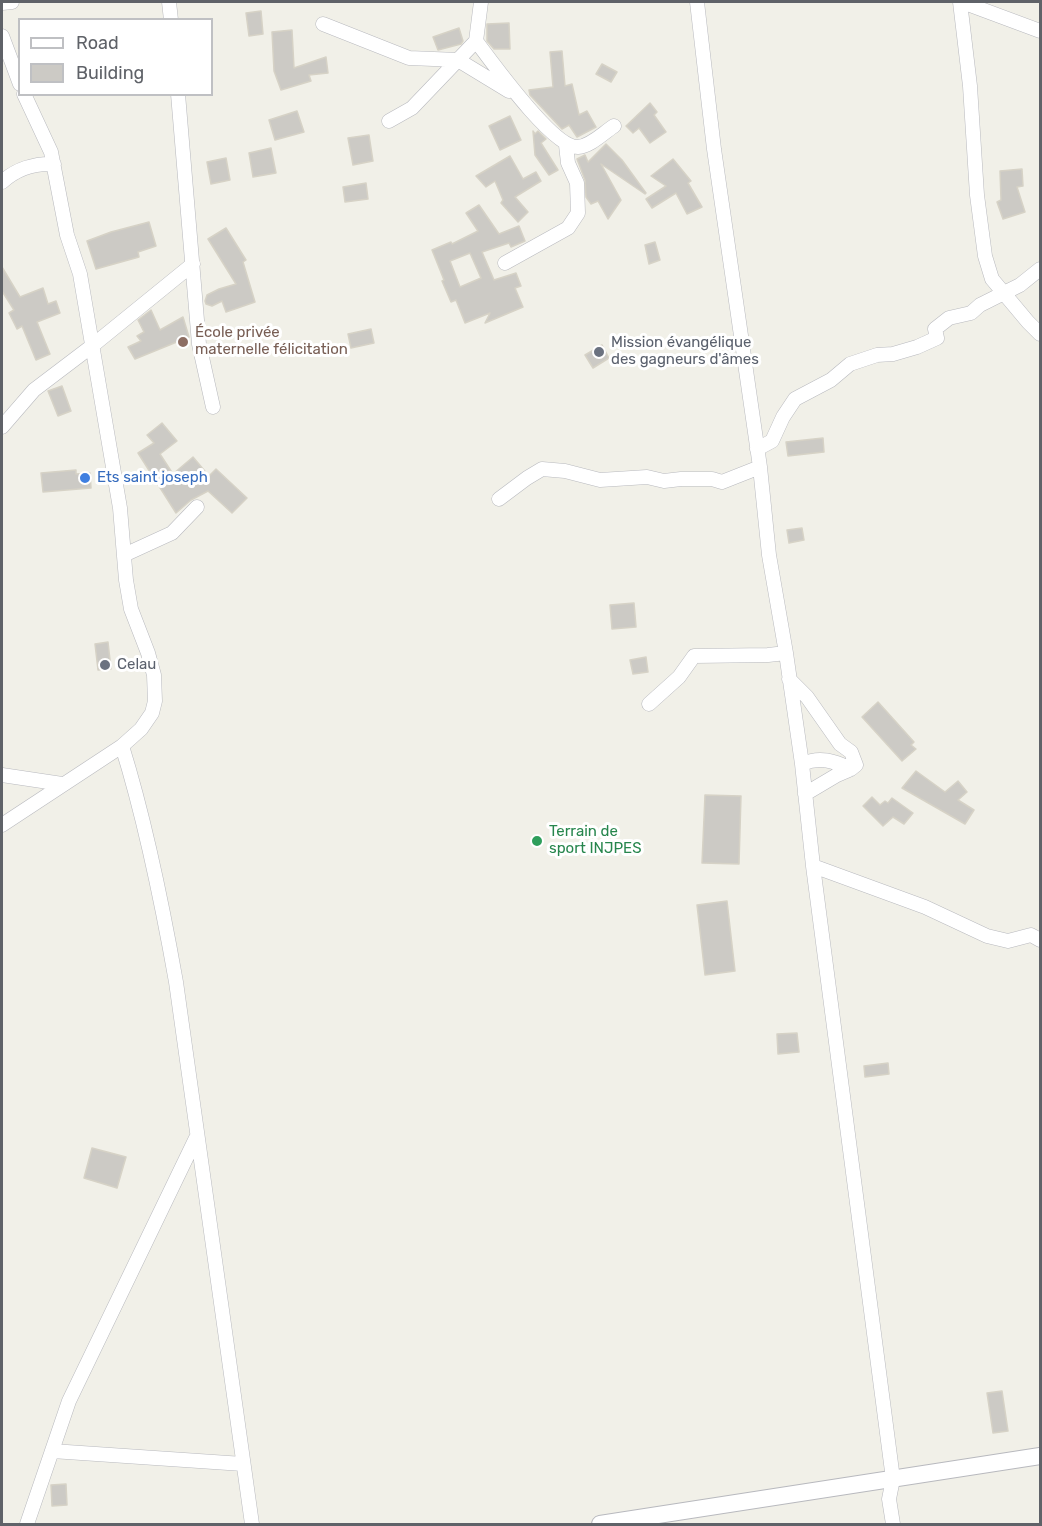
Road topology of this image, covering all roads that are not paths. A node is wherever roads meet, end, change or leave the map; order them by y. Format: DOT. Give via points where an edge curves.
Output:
graph roads {
  1 [pos="12,2"];
  2 [pos="170,2"];
  3 [pos="481,2"];
  4 [pos="697,2"];
  5 [pos="961,2"];
  6 [pos="2,3"];
  7 [pos="171,18"];
  8 [pos="323,24"];
  9 [pos="1041,31"];
  10 [pos="2,36"];
  11 [pos="476,41"];
  12 [pos="458,60"];
  13 [pos="18,79"];
  14 [pos="516,95"];
  15 [pos="25,96"];
  16 [pos="178,96"];
  17 [pos="389,121"];
  18 [pos="614,126"];
  19 [pos="566,145"];
  20 [pos="54,164"];
  21 [pos="2,182"];
  22 [pos="505,263"];
  23 [pos="193,264"];
  24 [pos="1041,269"];
  25 [pos="1004,294"];
  26 [pos="1041,334"];
  27 [pos="92,346"];
  28 [pos="213,407"];
  29 [pos="2,427"];
  30 [pos="757,449"];
  31 [pos="760,467"];
  32 [pos="499,499"];
  33 [pos="197,507"];
  34 [pos="123,555"];
  35 [pos="786,653"];
  36 [pos="789,679"];
  37 [pos="649,704"];
  38 [pos="122,746"];
  39 [pos="802,764"];
  40 [pos="852,769"];
  41 [pos="2,775"];
  42 [pos="62,784"];
  43 [pos="805,794"];
  44 [pos="2,825"];
  45 [pos="813,866"];
  46 [pos="1041,940"];
  47 [pos="196,1138"];
  48 [pos="52,1451"];
  49 [pos="1041,1456"];
  50 [pos="243,1464"];
  51 [pos="893,1479"];
  52 [pos="251,1518"];
  53 [pos="27,1524"];
  54 [pos="260,1524"];
  55 [pos="600,1524"];
  56 [pos="893,1524"];
  1 -- 6 [label="street"];
  2 -- 7 [label="street"];
  3 -- 11 [label="street"];
  4 -- 30 [label="street"];
  5 -- 9 [label="street"];
  5 -- 25 [label="street" via="985,256 992,279"];
  8 -- 12 [label="street" via="409,58"];
  10 -- 13 [label="street"];
  11 -- 12 [label="street"];
  11 -- 14 [label="street"];
  12 -- 14 [label="street"];
  12 -- 17 [label="street" via="412,108"];
  14 -- 19 [label="street"];
  15 -- 20 [label="street"];
  16 -- 23 [label="street"];
  18 -- 19 [label="street" via="590,143 579,147"];
  19 -- 22 [label="street" via="567,163 577,183 579,213 568,228"];
  20 -- 21 [label="street" via="17,170"];
  20 -- 27 [label="street"];
  23 -- 27 [label="street"];
  23 -- 28 [label="street" via="199,344"];
  24 -- 25 [label="street"];
  25 -- 26 [label="street"];
  25 -- 30 [label="street" via="971,313 949,318 934,329 937,339 850,364 831,381 806,391 795,399 772,441"];
  27 -- 29 [label="street" via="34,390"];
  27 -- 34 [label="street" via="120,508"];
  30 -- 31 [label="street"];
  31 -- 32 [label="street" via="722,482 647,477 600,480 542,469"];
  31 -- 35 [label="street" via="769,555"];
  33 -- 34 [label="street" via="172,533"];
  34 -- 38 [label="street" via="131,609 154,675 155,700 141,729"];
  35 -- 36 [label="street"];
  35 -- 37 [label="street" via="694,656 679,677"];
  36 -- 39 [label="street"];
  36 -- 40 [label="street" via="850,752 856,765"];
  38 -- 42 [label="street"];
  38 -- 47 [label="street" via="160,895 176,982"];
  39 -- 40 [label="street" via="823,759"];
  39 -- 43 [label="street"];
  40 -- 43 [label="street"];
  41 -- 42 [label="street"];
  42 -- 44 [label="street"];
  43 -- 45 [label="street"];
  45 -- 46 [label="street" via="925,907 987,936 1008,941 1031,935"];
  45 -- 51 [label="street"];
  47 -- 48 [label="street" via="69,1401"];
  47 -- 50 [label="street"];
  48 -- 50 [label="street"];
  48 -- 53 [label="street"];
  49 -- 51 [label="street"];
  50 -- 52 [label="street"];
  51 -- 55 [label="street"];
  51 -- 56 [label="street"];
  52 -- 54 [label="street"];
}
